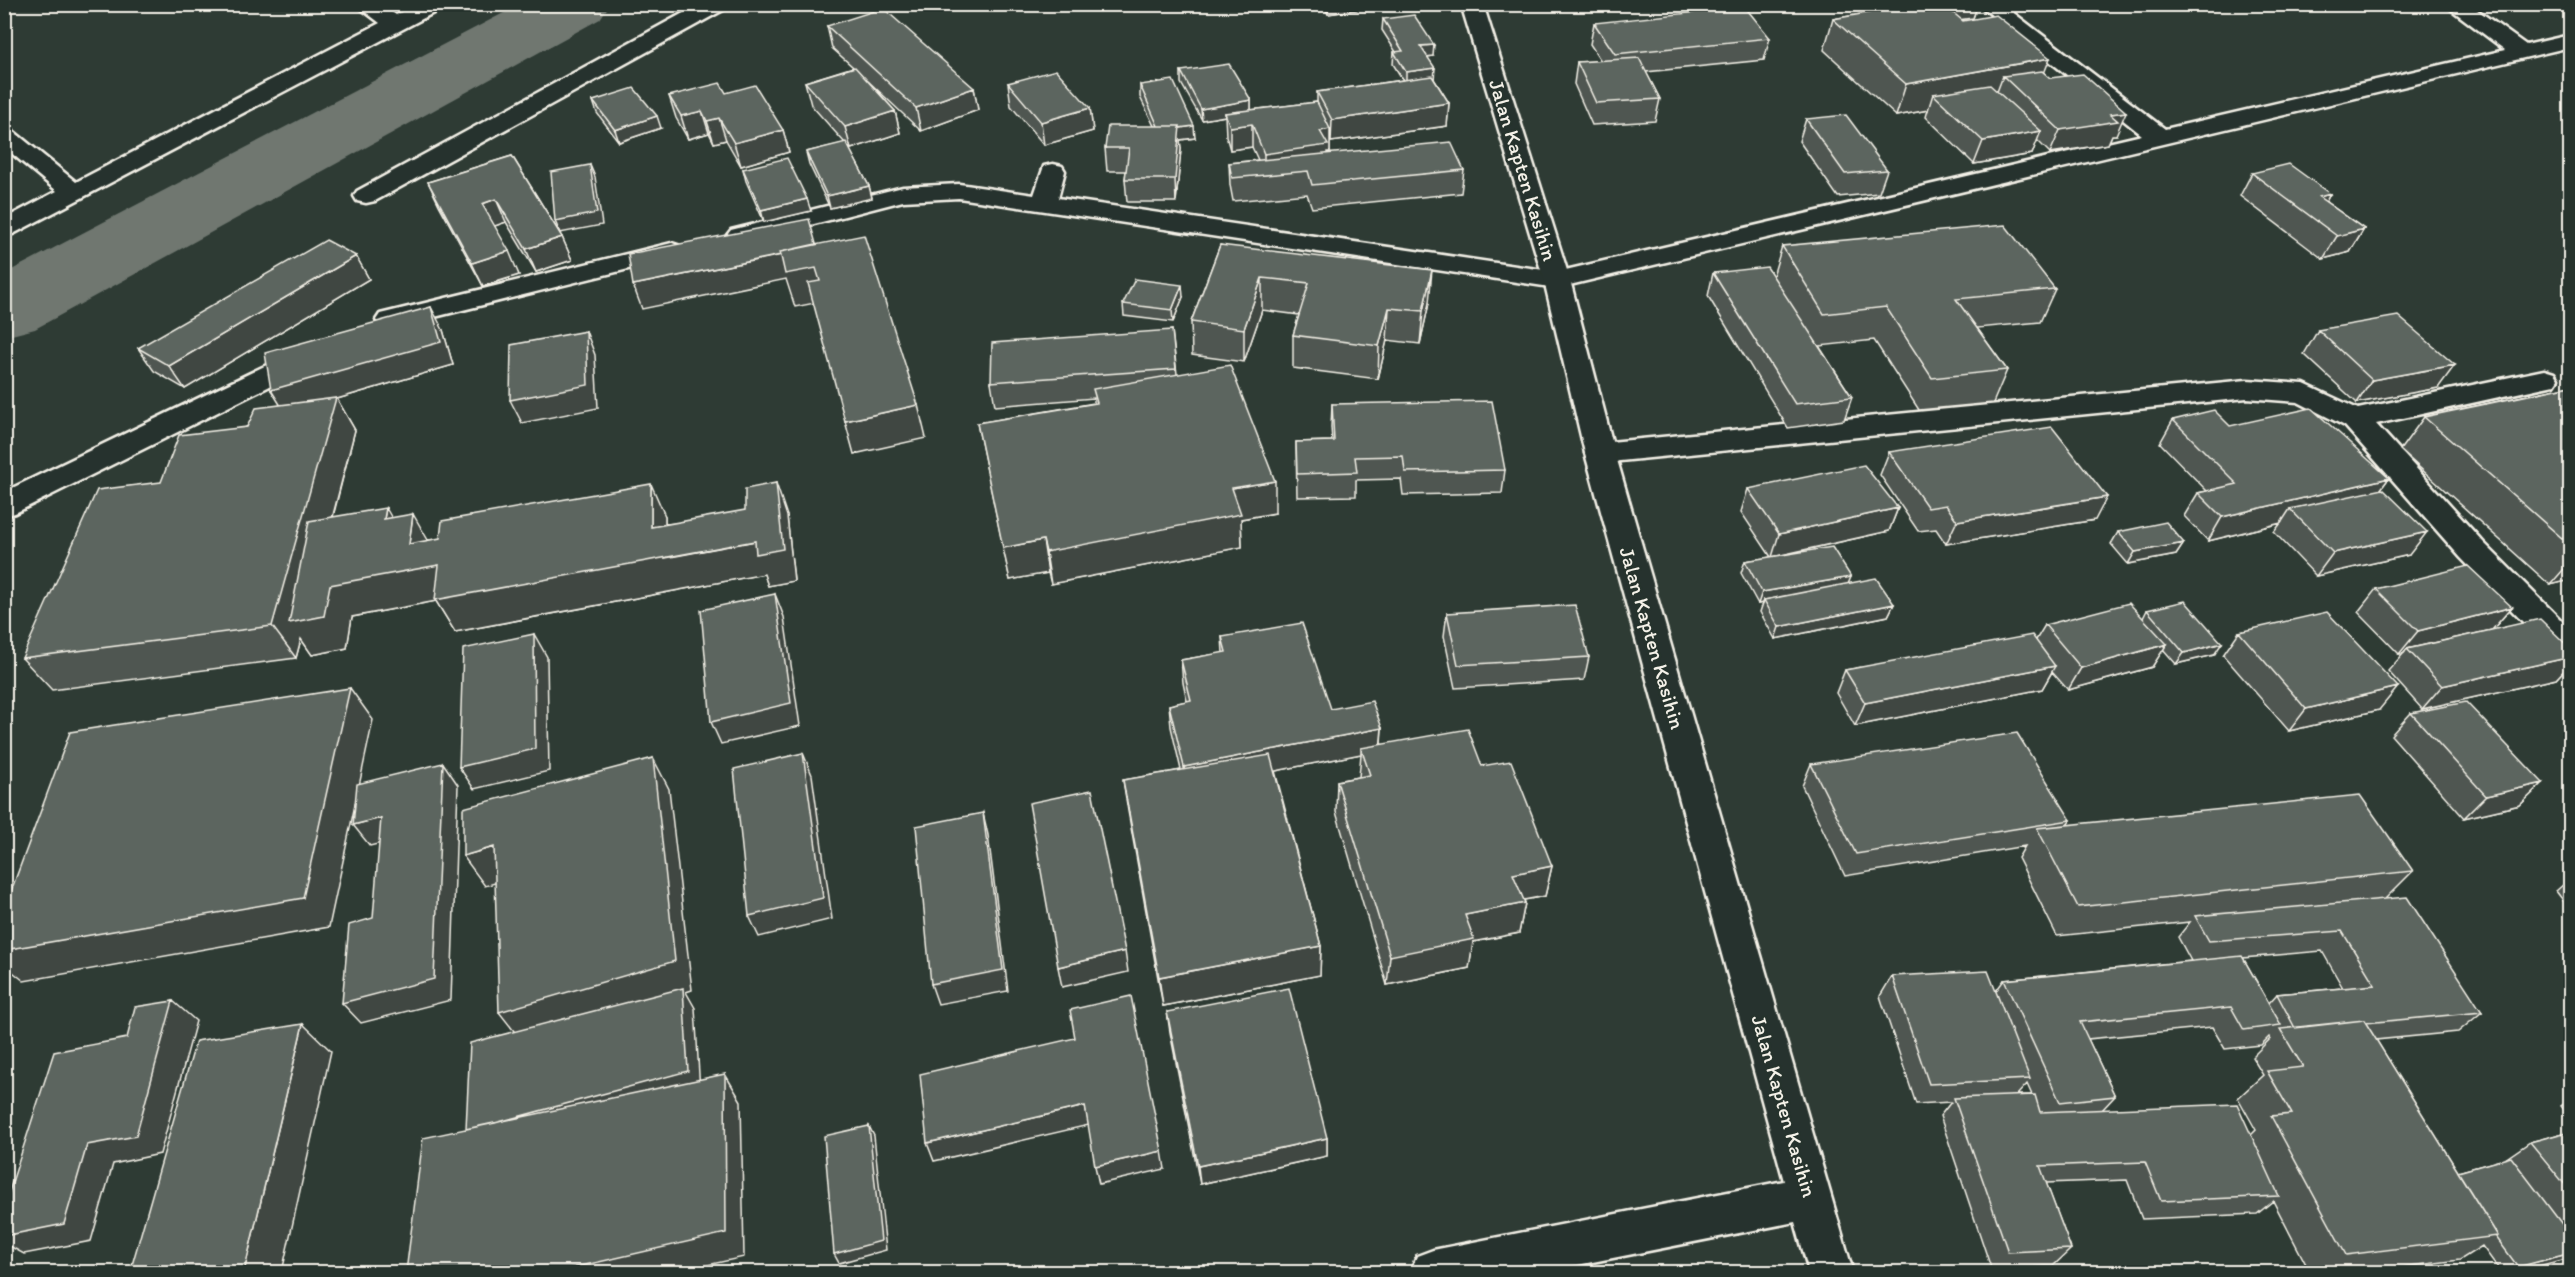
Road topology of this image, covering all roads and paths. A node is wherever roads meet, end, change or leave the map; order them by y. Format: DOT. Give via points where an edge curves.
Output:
graph roads {
  1 [pos="365,4"];
  2 [pos="433,4"];
  3 [pos="717,4"];
  4 [pos="1472,4"];
  5 [pos="1988,4"];
  6 [pos="2454,4"];
  7 [pos="394,23"];
  8 [pos="2571,41"];
  9 [pos="2521,51"];
  10 [pos="4,135"];
  11 [pos="2160,137"];
  12 [pos="1053,171"];
  13 [pos="73,192"];
  14 [pos="366,196"];
  15 [pos="1044,204"];
  16 [pos="4,230"];
  17 [pos="1557,280"];
  18 [pos="362,329"];
  19 [pos="331,345"];
  20 [pos="2544,379"];
  21 [pos="2355,419"];
  22 [pos="1600,453"];
  23 [pos="4,505"];
  24 [pos="2571,649"];
  25 [pos="1809,1198"];
  26 [pos="1434,1272"];
  27 [pos="1831,1272"];
  1 -- 7 [label="street"];
  2 -- 7 [label="street"];
  3 -- 14 [label="street"];
  4 -- 17 [label="street, Jalan Kapten Kasihin"];
  5 -- 11 [label="street"];
  6 -- 9 [label="street"];
  7 -- 13 [label="street"];
  8 -- 9 [label="street"];
  9 -- 11 [label="street"];
  10 -- 13 [label="street"];
  11 -- 17 [label="street"];
  12 -- 15 [label="street"];
  13 -- 16 [label="street"];
  15 -- 17 [label="street"];
  15 -- 18 [label="street" via="959,191 903,194"];
  17 -- 22 [label="street, Jalan Kapten Kasihin"];
  19 -- 23 [label="street"];
  20 -- 21 [label="street"];
  21 -- 22 [label="street" via="2304,393 2247,389"];
  21 -- 24 [label="street" via="2472,550"];
  22 -- 25 [label="street, Jalan Kapten Kasihin"];
  25 -- 26 [label="street"];
  25 -- 27 [label="street, Jalan Kapten Kasihin"];
}
